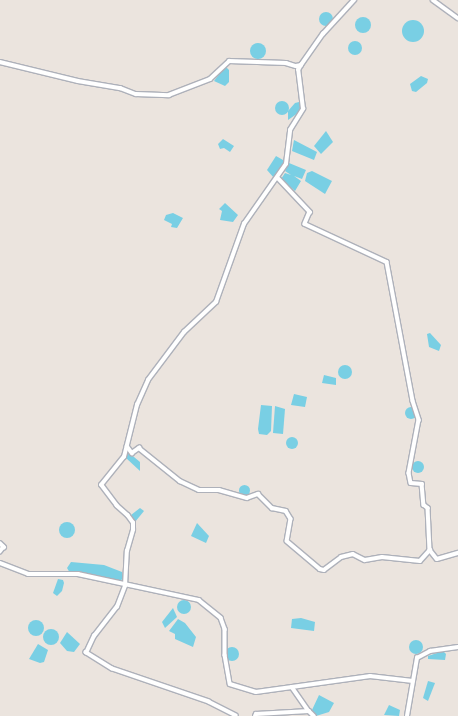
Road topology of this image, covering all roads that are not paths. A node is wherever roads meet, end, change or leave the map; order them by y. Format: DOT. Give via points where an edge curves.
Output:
graph roads {
  1 [pos="354,0"];
  2 [pos="433,0"];
  3 [pos="458,18"];
  4 [pos="0,62"];
  5 [pos="301,65"];
  6 [pos="278,178"];
  7 [pos="127,446"];
  8 [pos="0,543"];
  9 [pos="430,550"];
  10 [pos="0,552"];
  11 [pos="458,553"];
  12 [pos="0,563"];
  13 [pos="126,586"];
  14 [pos="458,647"];
  15 [pos="413,681"];
  16 [pos="292,687"];
  17 [pos="309,711"];
  18 [pos="236,716"];
  19 [pos="255,716"];
  20 [pos="314,716"];
  21 [pos="407,716"];
  1 -- 5 [label="street" via="323,34"];
  2 -- 3 [label="street"];
  4 -- 5 [label="street" via="78,81 120,88 136,94 169,94 210,79 229,61"];
  5 -- 6 [label="street" via="298,70 303,109 290,130 288,160"];
  6 -- 7 [label="street" via="244,224 216,302 184,332 148,380 137,405"];
  6 -- 9 [label="street" via="310,212 305,224 387,262 413,401 419,420 409,473 411,483 422,484 424,505 428,508"];
  7 -- 9 [label="street" via="132,453 139,448 180,480 199,490 219,490 247,498 258,494 272,508 286,511 291,519 288,541 320,569 324,570 341,558 354,554 365,560 382,557 420,561"];
  7 -- 13 [label="street" via="124,457 101,485 133,524 127,551"];
  8 -- 10 [label="street" via="4,547"];
  9 -- 11 [label="street" via="437,559"];
  12 -- 13 [label="street" via="28,574 78,574"];
  13 -- 16 [label="street" via="200,600 221,618 225,629 225,656 230,684 256,692"];
  13 -- 18 [label="street" via="117,607 94,636 86,653 112,669 208,702"];
  14 -- 15 [label="street" via="430,652 417,658"];
  15 -- 16 [label="street" via="370,676"];
  15 -- 21 [label="street"];
  16 -- 17 [label="street"];
  17 -- 19 [label="street"];
  17 -- 20 [label="street"];
}
